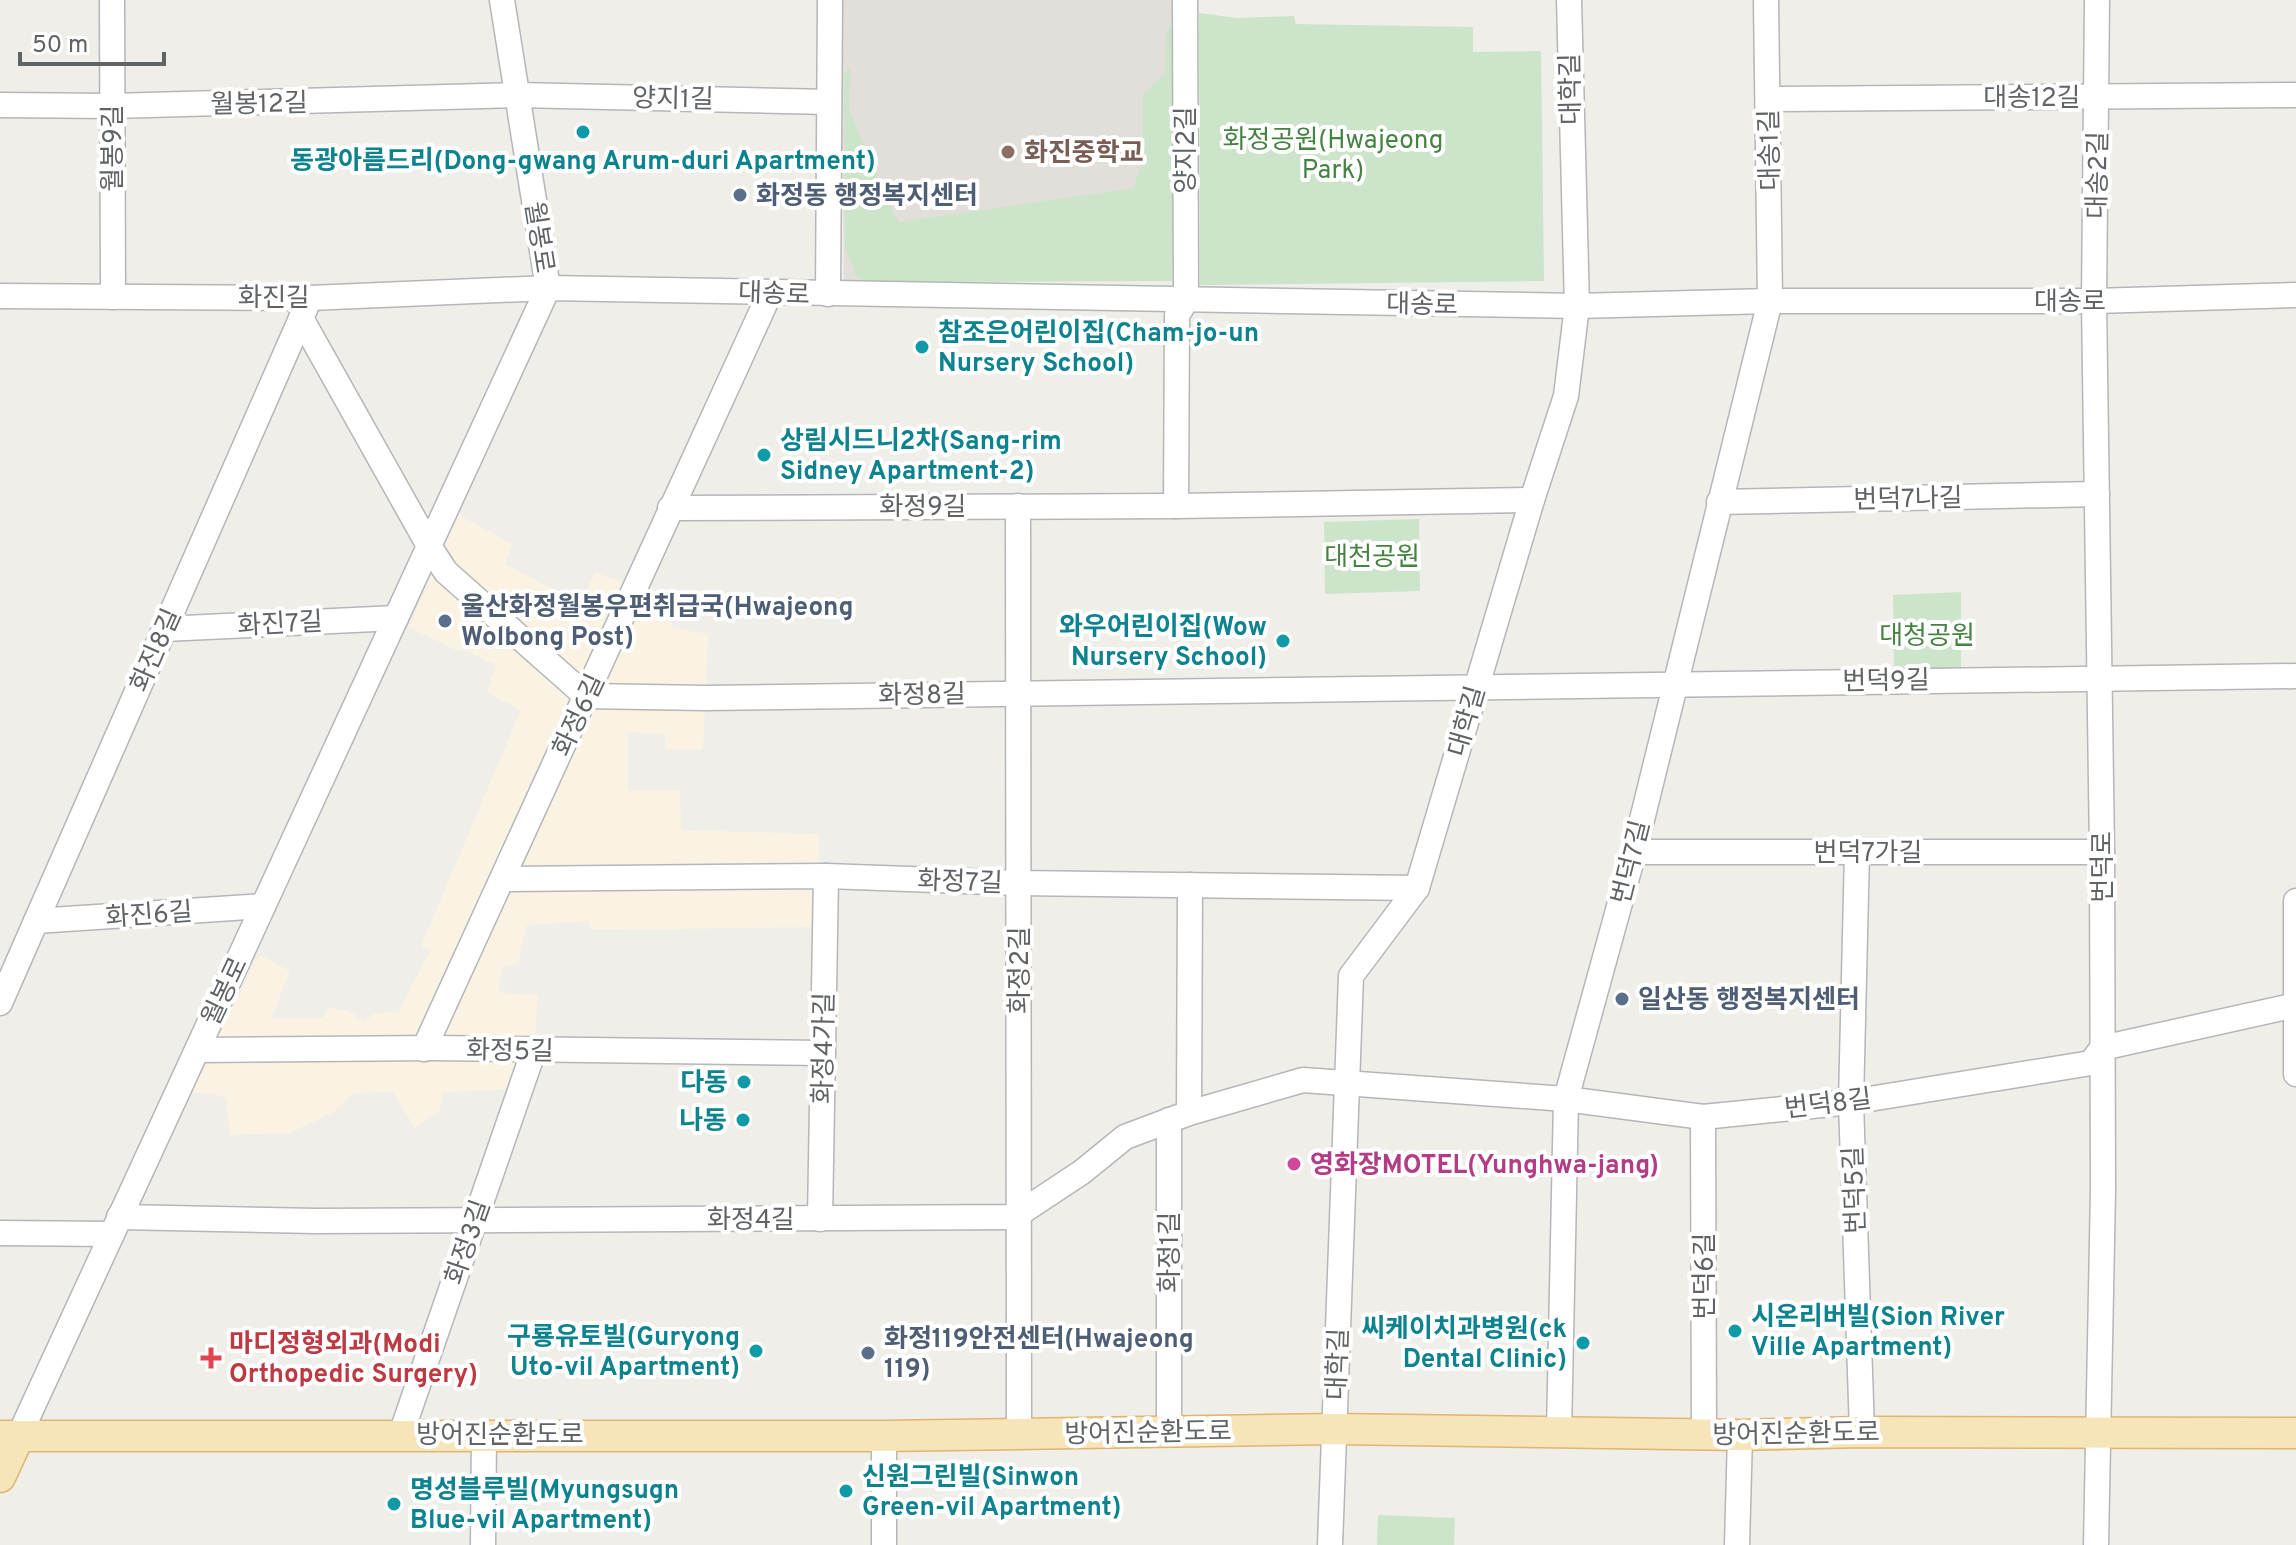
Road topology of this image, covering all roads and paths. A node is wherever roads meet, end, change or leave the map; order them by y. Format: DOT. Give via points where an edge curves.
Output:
graph roads {
  1 [pos="112,0"];
  2 [pos="502,0"];
  3 [pos="830,0"];
  4 [pos="1185,0"];
  5 [pos="1569,0"];
  6 [pos="1766,0"];
  7 [pos="2097,0"];
  8 [pos="517,95"];
  9 [pos="2296,95"];
  10 [pos="2098,97"];
  11 [pos="1768,99"];
  12 [pos="829,102"];
  13 [pos="0,105"];
  14 [pos="112,106"];
  15 [pos="548,288"];
  16 [pos="770,293"];
  17 [pos="828,294"];
  18 [pos="2296,295"];
  19 [pos="0,296"];
  20 [pos="113,297"];
  21 [pos="1186,301"];
  22 [pos="1770,301"];
  23 [pos="2094,301"];
  24 [pos="1577,306"];
  25 [pos="306,308"];
  26 [pos="2097,494"];
  27 [pos="1532,500"];
  28 [pos="1719,502"];
  29 [pos="1018,506"];
  30 [pos="1176,506"];
  31 [pos="670,508"];
  32 [pos="429,546"];
  33 [pos="396,618"];
  34 [pos="164,629"];
  35 [pos="2296,676"];
  36 [pos="2099,677"];
  37 [pos="1674,683"];
  38 [pos="1476,687"];
  39 [pos="1017,693"];
  40 [pos="586,696"];
  41 [pos="1634,852"];
  42 [pos="1857,852"];
  43 [pos="2102,852"];
  44 [pos="826,876"];
  45 [pos="503,879"];
  46 [pos="1018,883"];
  47 [pos="1190,885"];
  48 [pos="1417,888"];
  49 [pos="2296,901"];
  50 [pos="263,906"];
  51 [pos="2296,916"];
  52 [pos="36,921"];
  53 [pos="0,1003"];
  54 [pos="2296,1005"];
  55 [pos="2102,1048"];
  56 [pos="424,1049"];
  57 [pos="197,1050"];
  58 [pos="534,1050"];
  59 [pos="823,1053"];
  60 [pos="2296,1074"];
  61 [pos="1347,1082"];
  62 [pos="1566,1099"];
  63 [pos="1851,1102"];
  64 [pos="1179,1117"];
  65 [pos="1703,1117"];
  66 [pos="1019,1214"];
  67 [pos="820,1219"];
  68 [pos="474,1220"];
  69 [pos="116,1226"];
  70 [pos="0,1233"];
  71 [pos="1335,1429"];
  72 [pos="1169,1431"];
  73 [pos="1559,1432"];
  74 [pos="1862,1432"];
  75 [pos="1019,1433"];
  76 [pos="2097,1433"];
  77 [pos="2296,1433"];
  78 [pos="401,1434"];
  79 [pos="484,1434"];
  80 [pos="1704,1434"];
  81 [pos="1740,1435"];
  82 [pos="9,1436"];
  83 [pos="884,1436"];
  84 [pos="0,1477"];
  85 [pos="483,1545"];
  86 [pos="884,1545"];
  87 [pos="1330,1545"];
  88 [pos="1737,1545"];
  89 [pos="2096,1545"];
  1 -- 14 [label="street, 월봉9길"];
  2 -- 8 [label="street, 월봉로"];
  3 -- 12 [label="street"];
  4 -- 21 [label="street, 양지2길"];
  5 -- 24 [label="street, 대학길"];
  6 -- 11 [label="street, 대송1길"];
  7 -- 10 [label="street, 대송2길"];
  8 -- 12 [label="street, 양지1길"];
  8 -- 14 [label="street, 월봉12길"];
  8 -- 15 [label="street, 월봉로"];
  9 -- 10 [label="street, 대송12길"];
  10 -- 11 [label="street, 대송12길"];
  10 -- 23 [label="street, 대송2길"];
  11 -- 22 [label="street, 대송1길"];
  12 -- 17 [label="street"];
  13 -- 14 [label="street, 월봉12길"];
  14 -- 20 [label="street, 월봉9길"];
  15 -- 16 [label="street, 대송로"];
  15 -- 25 [label="street, 화진길"];
  15 -- 32 [label="street, 월봉로"];
  16 -- 17 [label="street, 대송로"];
  16 -- 31 [label="street, 화정6길"];
  17 -- 21 [label="street, 대송로"];
  18 -- 23 [label="street, 대송로"];
  19 -- 20 [label="street, 화진길"];
  20 -- 25 [label="street, 화진길"];
  21 -- 24 [label="street, 대송로"];
  21 -- 30 [label="street" via="1177,315"];
  22 -- 23 [label="street, 대송로"];
  22 -- 24 [label="street, 대송로"];
  22 -- 28 [label="street, 번덕7길"];
  23 -- 26 [label="street, 번덕로"];
  24 -- 27 [label="street, 대학길" via="1566,396"];
  25 -- 32 [label="street"];
  25 -- 34 [label="street, 화진8길"];
  26 -- 28 [label="street, 번덕7나길"];
  26 -- 36 [label="street, 번덕로"];
  27 -- 30 [label="street, 화정9길"];
  27 -- 38 [label="street, 대학길"];
  28 -- 37 [label="street, 번덕7길"];
  29 -- 30 [label="street, 화정9길"];
  29 -- 31 [label="street, 화정9길"];
  29 -- 39 [label="street, 화정2길"];
  31 -- 40 [label="street, 화정6길"];
  32 -- 33 [label="street, 월봉로"];
  32 -- 40 [label="street" via="446,572"];
  33 -- 34 [label="street, 화진7길"];
  33 -- 50 [label="street, 월봉로"];
  34 -- 52 [label="street, 화진8길"];
  35 -- 36 [label="street, 번덕9길"];
  36 -- 37 [label="street, 번덕9길"];
  36 -- 43 [label="street, 번덕로"];
  37 -- 38 [label="street, 번덕9길"];
  37 -- 41 [label="street, 번덕7길"];
  38 -- 39 [label="street, 화정8길"];
  38 -- 48 [label="street, 대학길"];
  39 -- 40 [label="street, 화정8길"];
  39 -- 46 [label="street, 화정2길"];
  40 -- 45 [label="street, 화정6길"];
  41 -- 42 [label="street, 번덕7가길"];
  41 -- 62 [label="street, 번덕7길"];
  42 -- 43 [label="street, 번덕7가길"];
  42 -- 63 [label="street, 번덕5길"];
  43 -- 55 [label="street, 번덕로"];
  44 -- 45 [label="street, 화정7길"];
  44 -- 46 [label="street, 화정7길"];
  44 -- 59 [label="street, 화정4가길"];
  45 -- 56 [label="street, 화정6길"];
  46 -- 47 [label="street, 화정7길"];
  46 -- 66 [label="street, 화정2길"];
  47 -- 48 [label="street, 화정7길"];
  47 -- 64 [label="street, 화정1길"];
  48 -- 61 [label="street, 대학길" via="1351,976"];
  49 -- 51 [label="street"];
  50 -- 52 [label="street, 화진6길"];
  50 -- 57 [label="street, 월봉로"];
  51 -- 54 [label="street"];
  52 -- 53 [label="street, 화진8길"];
  54 -- 55 [label="street, 번덕8길"];
  54 -- 60 [label="street"];
  55 -- 63 [label="street, 번덕8길" via="2091,1063"];
  55 -- 76 [label="street, 번덕로"];
  56 -- 57 [label="street, 화정5길"];
  56 -- 58 [label="street, 화정5길"];
  57 -- 69 [label="street, 월봉로"];
  58 -- 59 [label="street, 화정5길"];
  58 -- 68 [label="street, 화정3길"];
  59 -- 67 [label="street, 화정4가길"];
  61 -- 62 [label="street, 번덕8길"];
  61 -- 64 [label="street, 화정4길" via="1303,1080"];
  61 -- 71 [label="street, 대학길"];
  62 -- 65 [label="street, 번덕8길"];
  62 -- 73 [label="street, 번덕7길"];
  63 -- 65 [label="street, 번덕8길"];
  63 -- 74 [label="street, 번덕5길"];
  64 -- 66 [label="street, 화정4길" via="1125,1137"];
  64 -- 72 [label="street, 화정1길"];
  65 -- 80 [label="street, 번덕6길"];
  66 -- 67 [label="street, 화정4길"];
  66 -- 75 [label="street, 화정2길"];
  67 -- 68 [label="street, 화정4길"];
  68 -- 69 [label="street, 화정4길"];
  68 -- 78 [label="street, 화정3길"];
  69 -- 70 [label="street, 화정4길"];
  69 -- 82 [label="street, 월봉로"];
  71 -- 72 [label="main road, 방어진순환도로"];
  71 -- 73 [label="main road, 방어진순환도로"];
  71 -- 87 [label="street, 대학길"];
  72 -- 75 [label="main road, 방어진순환도로"];
  73 -- 80 [label="main road, 방어진순환도로"];
  74 -- 76 [label="main road, 방어진순환도로"];
  74 -- 81 [label="main road, 방어진순환도로"];
  75 -- 83 [label="main road, 방어진순환도로"];
  76 -- 77 [label="main road, 방어진순환도로"];
  76 -- 89 [label="street, 번덕로"];
  78 -- 79 [label="main road, 방어진순환도로"];
  78 -- 82 [label="main road, 방어진순환도로"];
  79 -- 83 [label="main road, 방어진순환도로"];
  79 -- 85 [label="street"];
  80 -- 81 [label="main road, 방어진순환도로"];
  81 -- 88 [label="street"];
  82 -- 84 [label="main road"];
  83 -- 86 [label="street"];
}
